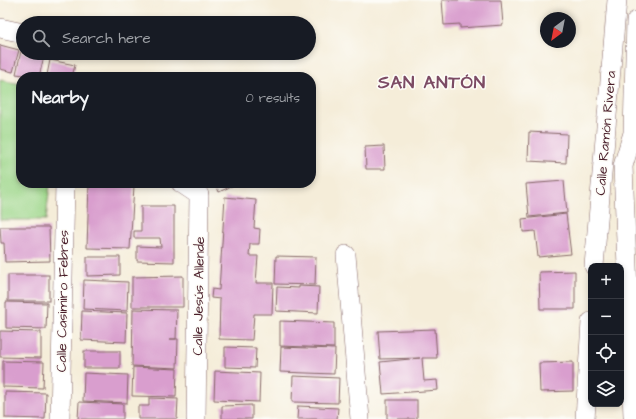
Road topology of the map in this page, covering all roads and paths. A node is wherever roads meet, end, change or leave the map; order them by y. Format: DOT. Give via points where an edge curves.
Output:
graph roads {
  1 [pos="617,0"];
  2 [pos="636,21"];
  3 [pos="0,28"];
  4 [pos="16,31"];
  5 [pos="606,113"];
  6 [pos="634,115"];
  7 [pos="65,188"];
  8 [pos="188,188"];
  9 [pos="346,255"];
  10 [pos="594,263"];
  11 [pos="590,335"];
  12 [pos="633,416"];
  13 [pos="60,419"];
  14 [pos="196,419"];
  15 [pos="360,419"];
  16 [pos="585,419"];
  1 -- 5 [label="street, Calle Ramón Rivera"];
  2 -- 6 [label="street"];
  3 -- 4 [label="street"];
  5 -- 6 [label="street"];
  5 -- 10 [label="street, Calle Ramón Rivera"];
  6 -- 12 [label="street" via="633,133 623,166"];
  7 -- 13 [label="street, Calle Casimiro Febres"];
  8 -- 14 [label="street, Calle Jesús Allende" via="199,195"];
  9 -- 15 [label="street"];
  11 -- 16 [label="street"];
}
